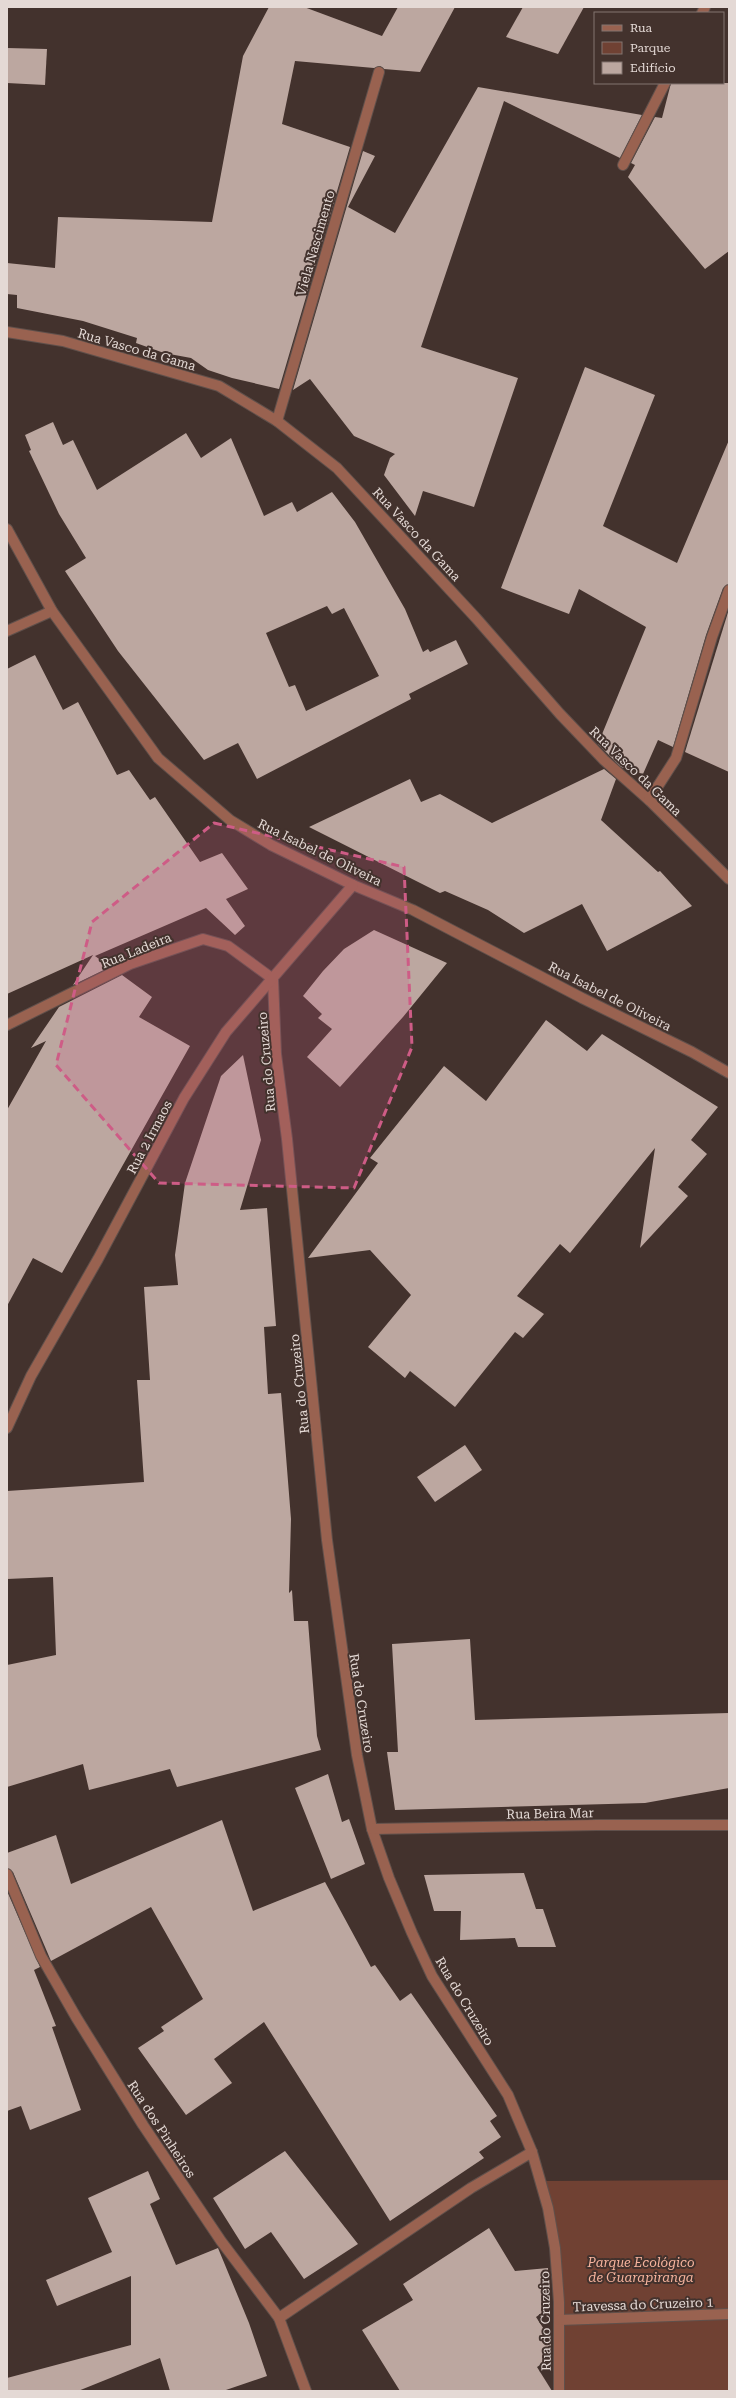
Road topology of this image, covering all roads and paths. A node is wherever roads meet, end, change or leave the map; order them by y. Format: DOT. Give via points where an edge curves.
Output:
graph roads {
  1 [pos="379,72"];
  2 [pos="664,84"];
  3 [pos="623,165"];
  4 [pos="7,332"];
  5 [pos="277,421"];
  6 [pos="7,529"];
  7 [pos="729,590"];
  8 [pos="52,611"];
  9 [pos="7,631"];
  10 [pos="649,800"];
  11 [pos="729,879"];
  12 [pos="353,885"];
  13 [pos="274,979"];
  14 [pos="7,1025"];
  15 [pos="729,1073"];
  16 [pos="7,1428"];
  17 [pos="729,1825"];
  18 [pos="372,1829"];
  19 [pos="7,1874"];
  20 [pos="532,2152"];
  21 [pos="729,2314"];
  22 [pos="279,2318"];
  23 [pos="559,2320"];
  24 [pos="306,2391"];
  25 [pos="559,2391"];
  1 -- 5 [label="street, Viela Nascimento"];
  2 -- 3 [label="street"];
  4 -- 5 [label="street, Rua Vasco da Gama" via="63,341 218,386"];
  5 -- 10 [label="street, Rua Vasco da Gama" via="337,468 476,618 560,714 604,760"];
  6 -- 8 [label="street, Rua Isabel de Oliveira"];
  7 -- 10 [label="street" via="712,637 676,758"];
  8 -- 9 [label="street"];
  8 -- 12 [label="street, Rua Isabel de Oliveira" via="158,758 230,820 271,845"];
  10 -- 11 [label="street, Rua Vasco da Gama"];
  12 -- 13 [label="street, Rua 2 Irmaos"];
  12 -- 15 [label="street, Rua Isabel de Oliveira" via="413,910"];
  13 -- 14 [label="street, Rua Ladeira" via="228,946 203,939 130,964"];
  13 -- 16 [label="street, Rua 2 Irmaos" via="226,1032 184,1098 98,1259 31,1376"];
  13 -- 18 [label="street, Rua do Cruzeiro" via="276,1054 287,1139 327,1540 353,1736"];
  17 -- 18 [label="street, Rua Beira Mar" via="597,1824"];
  18 -- 20 [label="street, Rua do Cruzeiro" via="389,1878 432,1976 508,2095"];
  19 -- 22 [label="street, Rua dos Pinheiros" via="41,1956 76,2017 151,2138 221,2241"];
  20 -- 22 [label="street" via="471,2188"];
  20 -- 23 [label="street, Rua do Cruzeiro" via="548,2208 555,2248"];
  21 -- 23 [label="street, Travessa do Cruzeiro 1"];
  22 -- 24 [label="street, Rua dos Pinheiros"];
  23 -- 25 [label="street, Rua do Cruzeiro"];
}
